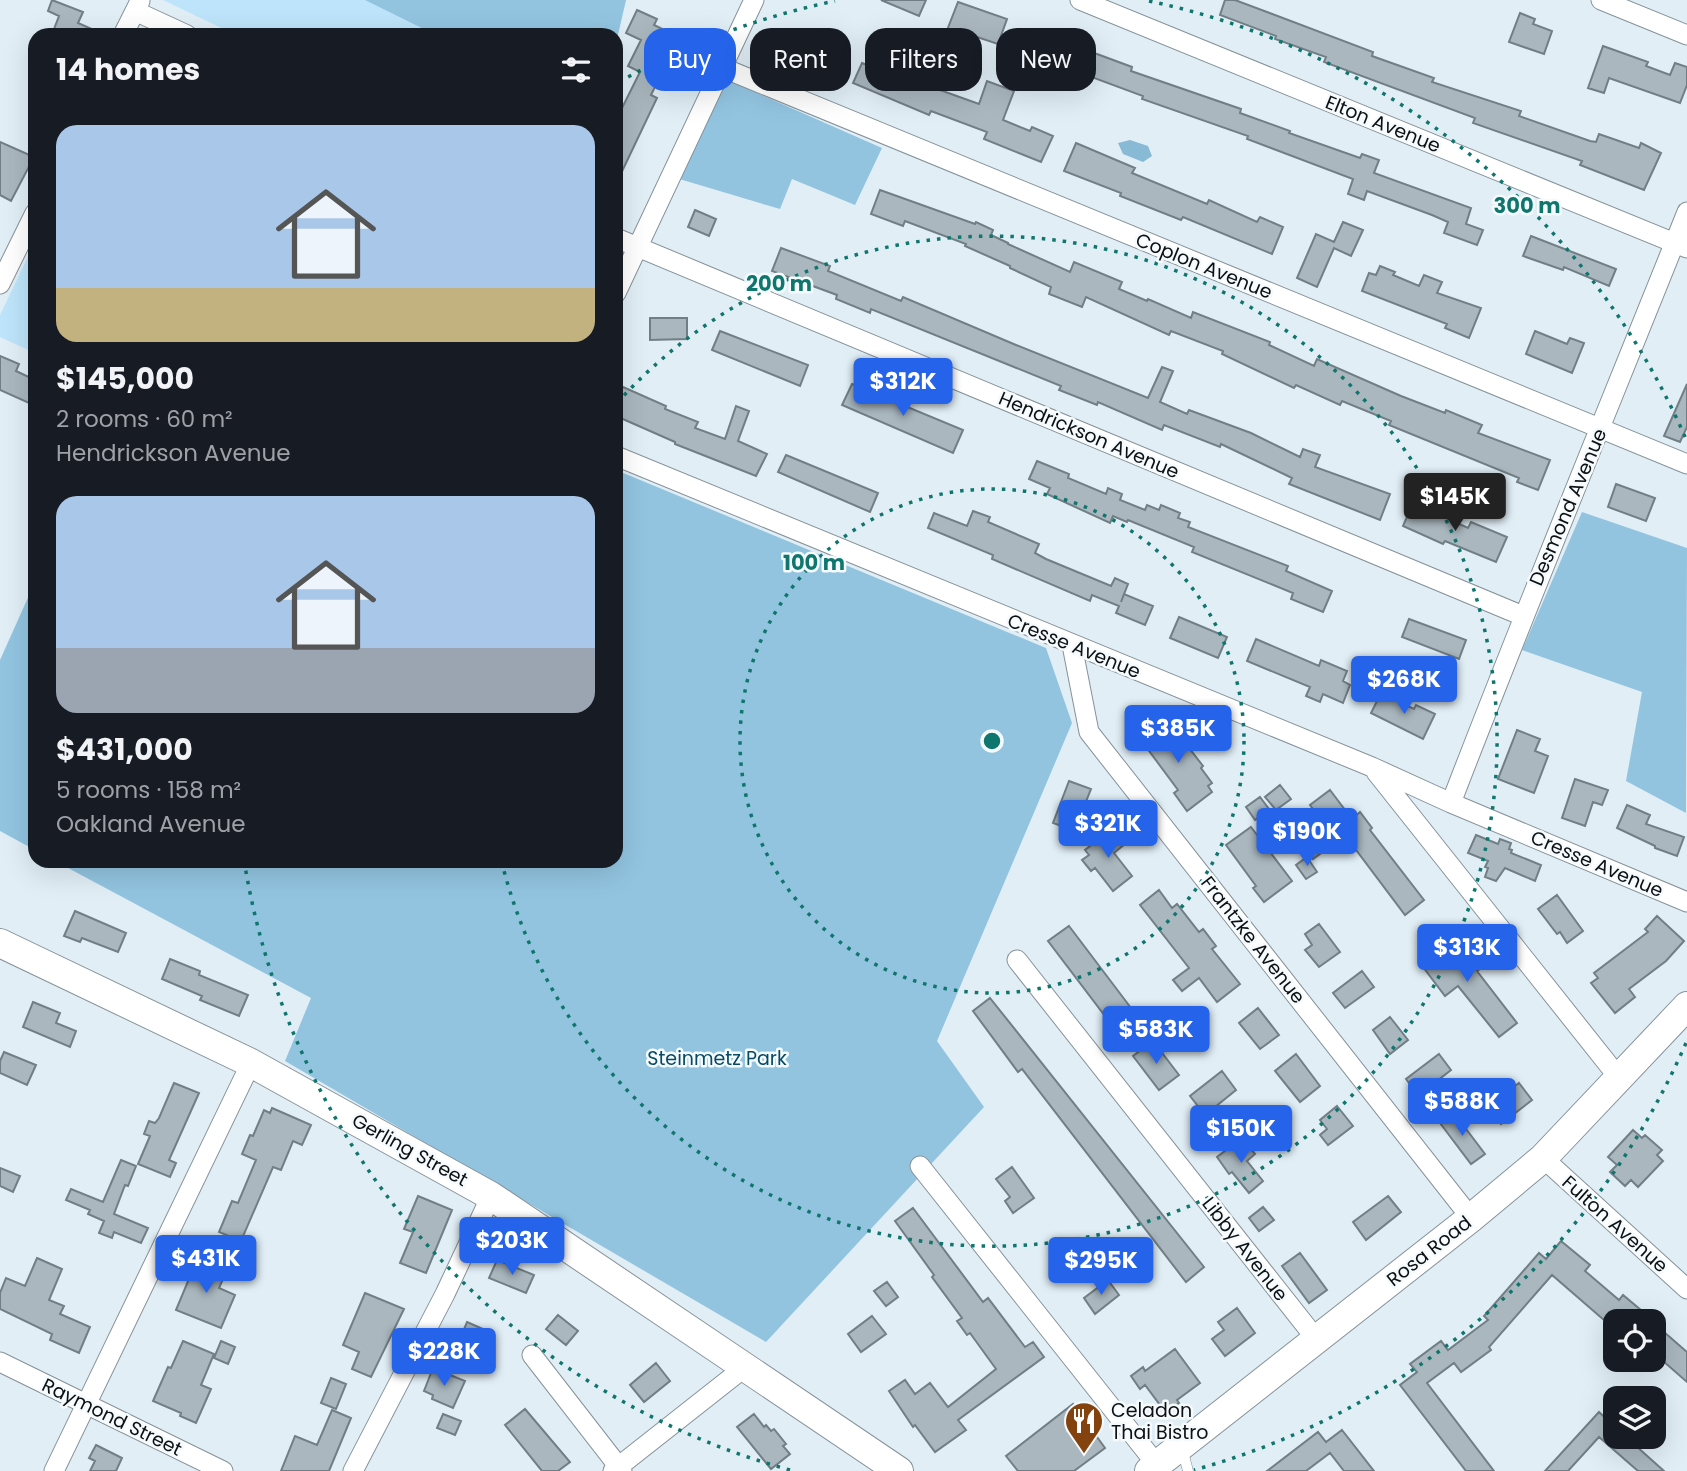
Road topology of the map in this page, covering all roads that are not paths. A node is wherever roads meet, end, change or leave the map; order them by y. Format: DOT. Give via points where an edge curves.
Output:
graph roads {
  1 [pos="754,0"];
  2 [pos="1080,0"];
  3 [pos="1601,0"];
  4 [pos="138,5"];
  5 [pos="126,28"];
  6 [pos="176,28"];
  7 [pos="1687,35"];
  8 [pos="736,37"];
  9 [pos="736,73"];
  10 [pos="710,91"];
  11 [pos="1687,212"];
  12 [pos="28,227"];
  13 [pos="623,242"];
  14 [pos="1681,245"];
  15 [pos="636,248"];
  16 [pos="623,277"];
  17 [pos="0,284"];
  18 [pos="1601,429"];
  19 [pos="623,459"];
  20 [pos="1687,464"];
  21 [pos="1523,615"];
  22 [pos="1072,645"];
  23 [pos="1372,767"];
  24 [pos="1451,803"];
  25 [pos="1687,902"];
  26 [pos="0,943"];
  27 [pos="1017,961"];
  28 [pos="1687,1006"];
  29 [pos="251,1063"];
  30 [pos="1619,1078"];
  31 [pos="1543,1158"];
  32 [pos="920,1166"];
  33 [pos="491,1196"];
  34 [pos="1471,1218"];
  35 [pos="1687,1289"];
  36 [pos="1317,1340"];
  37 [pos="532,1355"];
  38 [pos="0,1362"];
  39 [pos="745,1367"];
  40 [pos="87,1405"];
  41 [pos="1185,1459"];
  42 [pos="1152,1469"];
  43 [pos="618,1470"];
  44 [pos="54,1471"];
  45 [pos="223,1471"];
  46 [pos="353,1471"];
  47 [pos="899,1471"];
  1 -- 8 [label="street"];
  2 -- 14 [label="street, Elton Avenue"];
  3 -- 7 [label="street"];
  4 -- 5 [label="street"];
  4 -- 6 [label="street"];
  9 -- 18 [label="street, Coplon Avenue"];
  10 -- 15 [label="street"];
  11 -- 14 [label="street, Desmond Avenue"];
  12 -- 17 [label="street"];
  13 -- 15 [label="street, Hendrickson Avenue"];
  14 -- 18 [label="street, Desmond Avenue"];
  15 -- 16 [label="street"];
  15 -- 21 [label="street, Hendrickson Avenue"];
  18 -- 20 [label="street, Coplon Avenue"];
  18 -- 21 [label="street, Desmond Avenue"];
  19 -- 22 [label="street, Cresse Avenue"];
  21 -- 24 [label="street, Desmond Avenue"];
  22 -- 23 [label="street, Cresse Avenue"];
  22 -- 34 [label="street, Frantzke Avenue" via="1089,732"];
  23 -- 24 [label="street, Cresse Avenue"];
  23 -- 30 [label="street"];
  24 -- 25 [label="street, Cresse Avenue"];
  26 -- 29 [label="street, Gerling Street"];
  27 -- 36 [label="street, Libby Avenue"];
  28 -- 30 [label="street, Rosa Road"];
  29 -- 33 [label="street, Gerling Street"];
  29 -- 40 [label="street"];
  30 -- 31 [label="street, Rosa Road"];
  31 -- 34 [label="street, Rosa Road"];
  31 -- 35 [label="street, Fulton Avenue"];
  32 -- 42 [label="street"];
  33 -- 39 [label="street, Gerling Street"];
  33 -- 46 [label="street"];
  34 -- 36 [label="street, Rosa Road"];
  36 -- 41 [label="street, Rosa Road"];
  37 -- 43 [label="street"];
  38 -- 40 [label="street, Raymond Street"];
  39 -- 43 [label="street"];
  39 -- 47 [label="street, Gerling Street"];
  40 -- 44 [label="street"];
  40 -- 45 [label="street, Raymond Street"];
  41 -- 42 [label="street, Rosa Road"];
}
